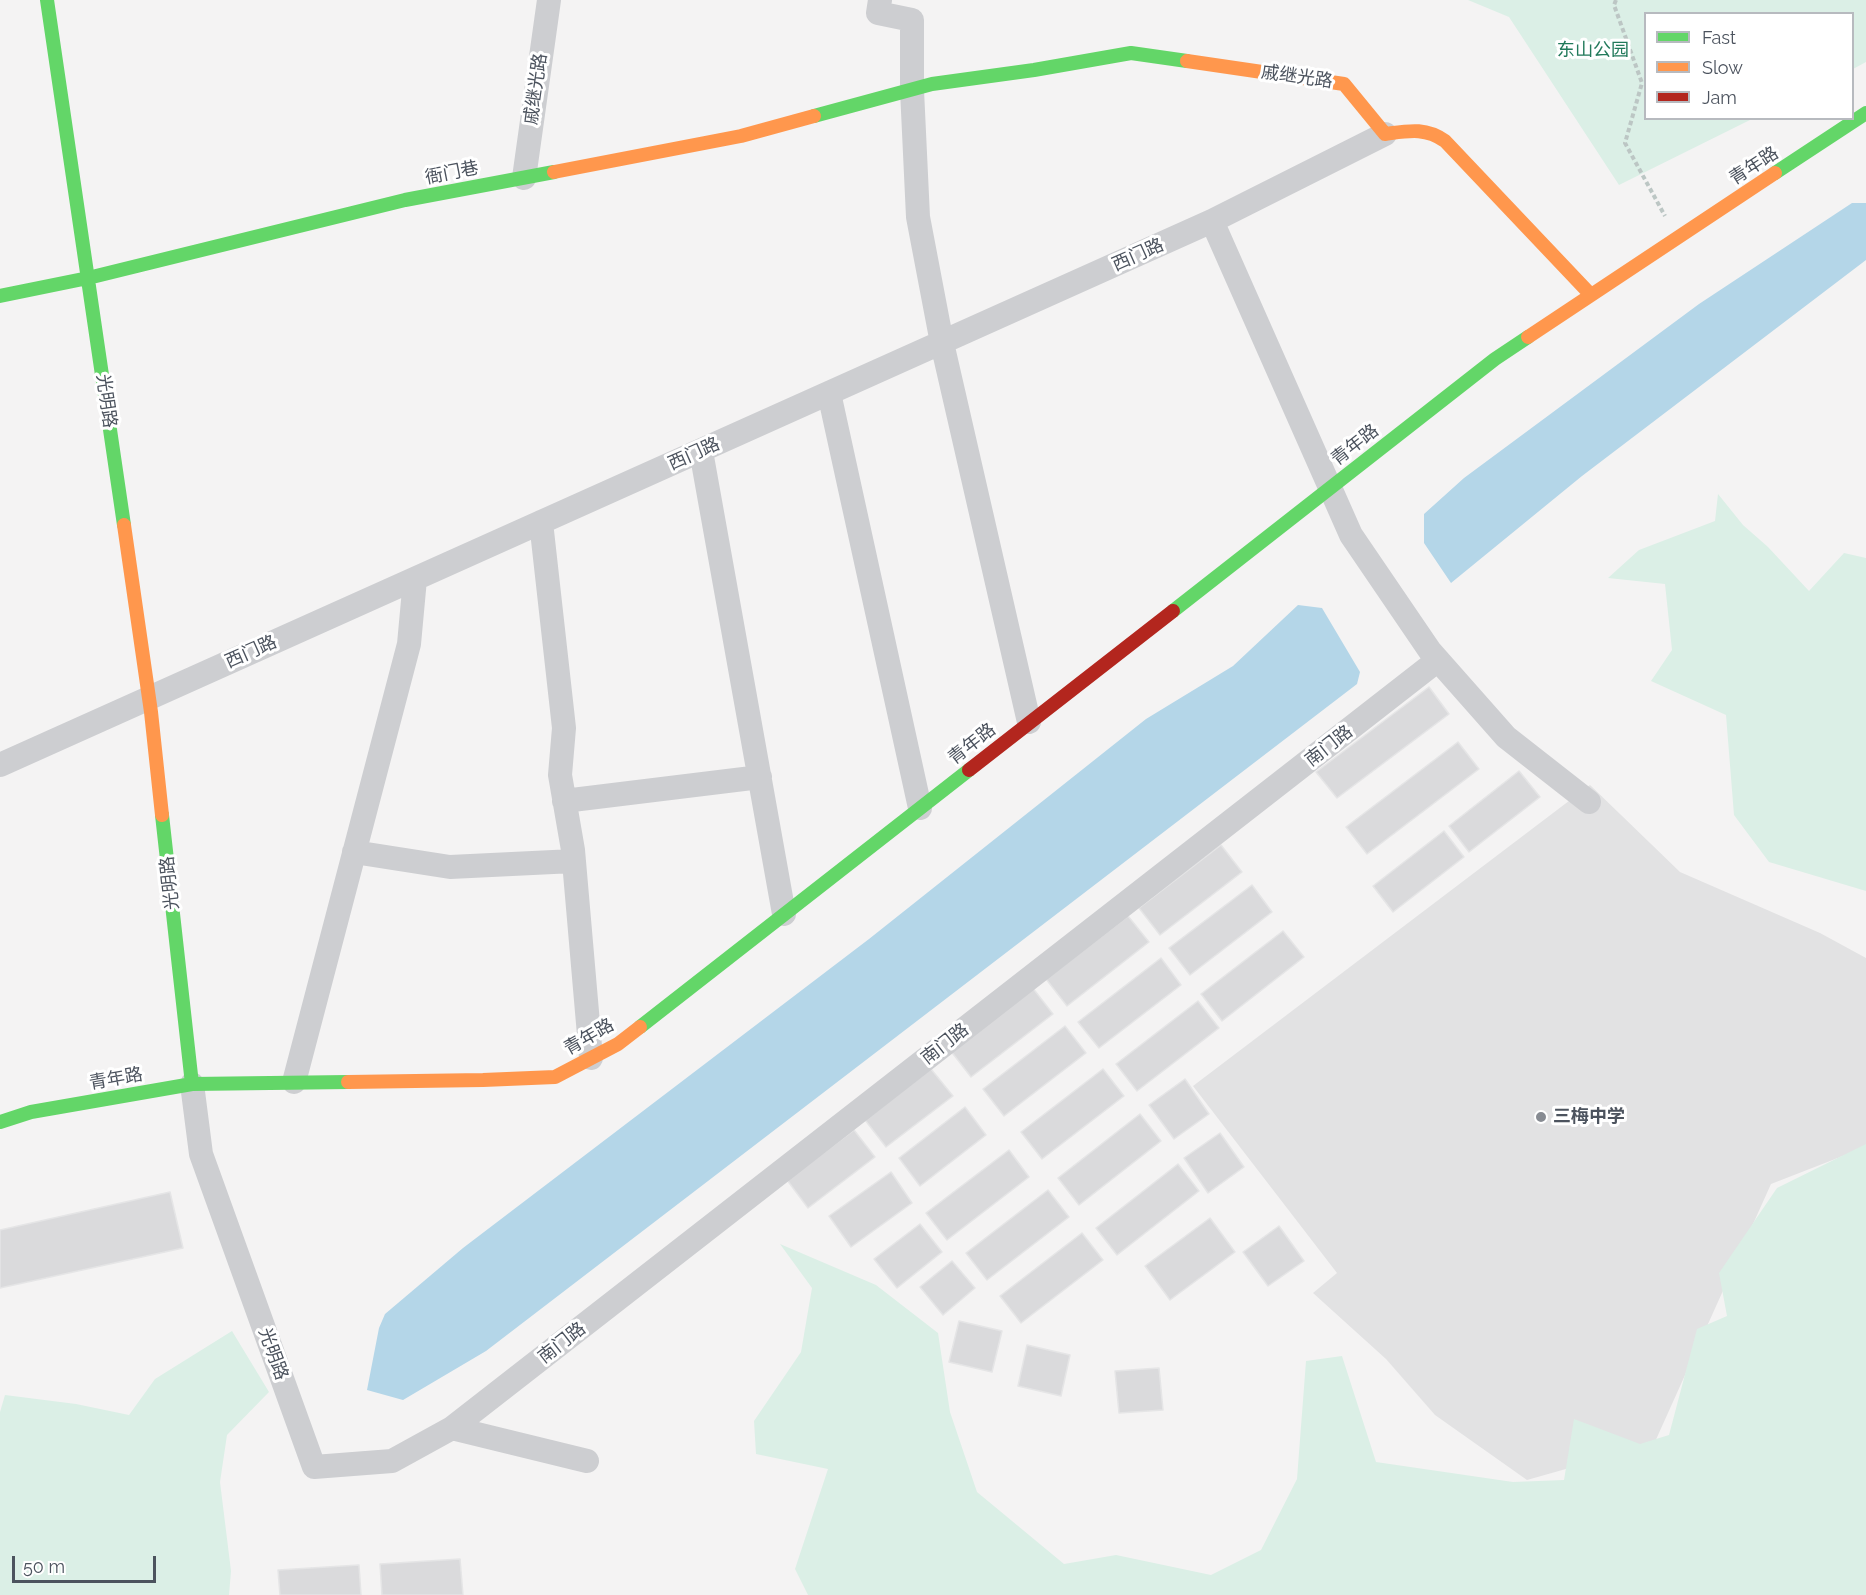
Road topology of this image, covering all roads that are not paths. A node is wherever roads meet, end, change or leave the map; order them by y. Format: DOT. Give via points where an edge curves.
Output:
graph roads {
  1 [pos="47,0"];
  2 [pos="549,0"];
  3 [pos="879,0"];
  4 [pos="912,90"];
  5 [pos="1866,113"];
  6 [pos="1385,134"];
  7 [pos="524,178"];
  8 [pos="1212,221"];
  9 [pos="88,278"];
  10 [pos="1591,295"];
  11 [pos="0,296"];
  12 [pos="942,343"];
  13 [pos="829,393"];
  14 [pos="701,451"];
  15 [pos="1330,487"];
  16 [pos="542,522"];
  17 [pos="415,579"];
  18 [pos="1434,656"];
  19 [pos="149,698"];
  20 [pos="1029,722"];
  21 [pos="0,765"];
  22 [pos="760,777"];
  23 [pos="564,801"];
  24 [pos="1589,802"];
  25 [pos="920,808"];
  26 [pos="354,852"];
  27 [pos="574,861"];
  28 [pos="784,914"];
  29 [pos="591,1058"];
  30 [pos="294,1082"];
  31 [pos="192,1084"];
  32 [pos="0,1122"];
  33 [pos="452,1428"];
  34 [pos="587,1461"];
  1 -- 9 [label="street, 光明路"];
  2 -- 7 [label="street, 戚继光路"];
  3 -- 4 [label="street" via="878,13 912,20"];
  4 -- 6 [label="street, 戚继光路" via="1131,53 1344,84"];
  4 -- 7 [label="street, 衙门巷" via="741,136"];
  4 -- 12 [label="street" via="918,217"];
  5 -- 10 [label="street, 青年路"];
  6 -- 8 [label="street, 西门路"];
  6 -- 10 [label="street" via="1422,129 1436,133"];
  7 -- 9 [label="street, 衙门巷" via="405,200"];
  8 -- 12 [label="street, 西门路"];
  8 -- 15 [label="street"];
  9 -- 11 [label="street, 衙门巷"];
  9 -- 19 [label="street, 光明路"];
  10 -- 15 [label="street, 青年路" via="1495,359"];
  12 -- 13 [label="street, 西门路"];
  12 -- 20 [label="street"];
  13 -- 14 [label="street, 西门路"];
  13 -- 25 [label="street"];
  14 -- 16 [label="street, 西门路"];
  14 -- 22 [label="street"];
  15 -- 18 [label="street" via="1351,535"];
  15 -- 20 [label="street, 青年路"];
  16 -- 17 [label="street, 西门路"];
  16 -- 23 [label="street" via="564,728 560,774"];
  17 -- 19 [label="street, 西门路"];
  17 -- 26 [label="street" via="409,644"];
  18 -- 24 [label="street" via="1506,737"];
  18 -- 33 [label="street, 南门路"];
  19 -- 21 [label="street, 西门路"];
  19 -- 31 [label="street, 光明路"];
  20 -- 25 [label="street, 青年路"];
  22 -- 23 [label="street"];
  22 -- 28 [label="street"];
  23 -- 27 [label="street"];
  25 -- 28 [label="street, 青年路"];
  26 -- 27 [label="street" via="450,867"];
  26 -- 30 [label="street"];
  27 -- 29 [label="street"];
  28 -- 29 [label="street, 青年路" via="618,1044"];
  29 -- 30 [label="street, 青年路" via="555,1077"];
  30 -- 31 [label="street, 青年路"];
  31 -- 32 [label="street, 青年路" via="31,1112"];
  31 -- 33 [label="street, 光明路" via="201,1154 314,1467 392,1461"];
  33 -- 34 [label="street"];
}
